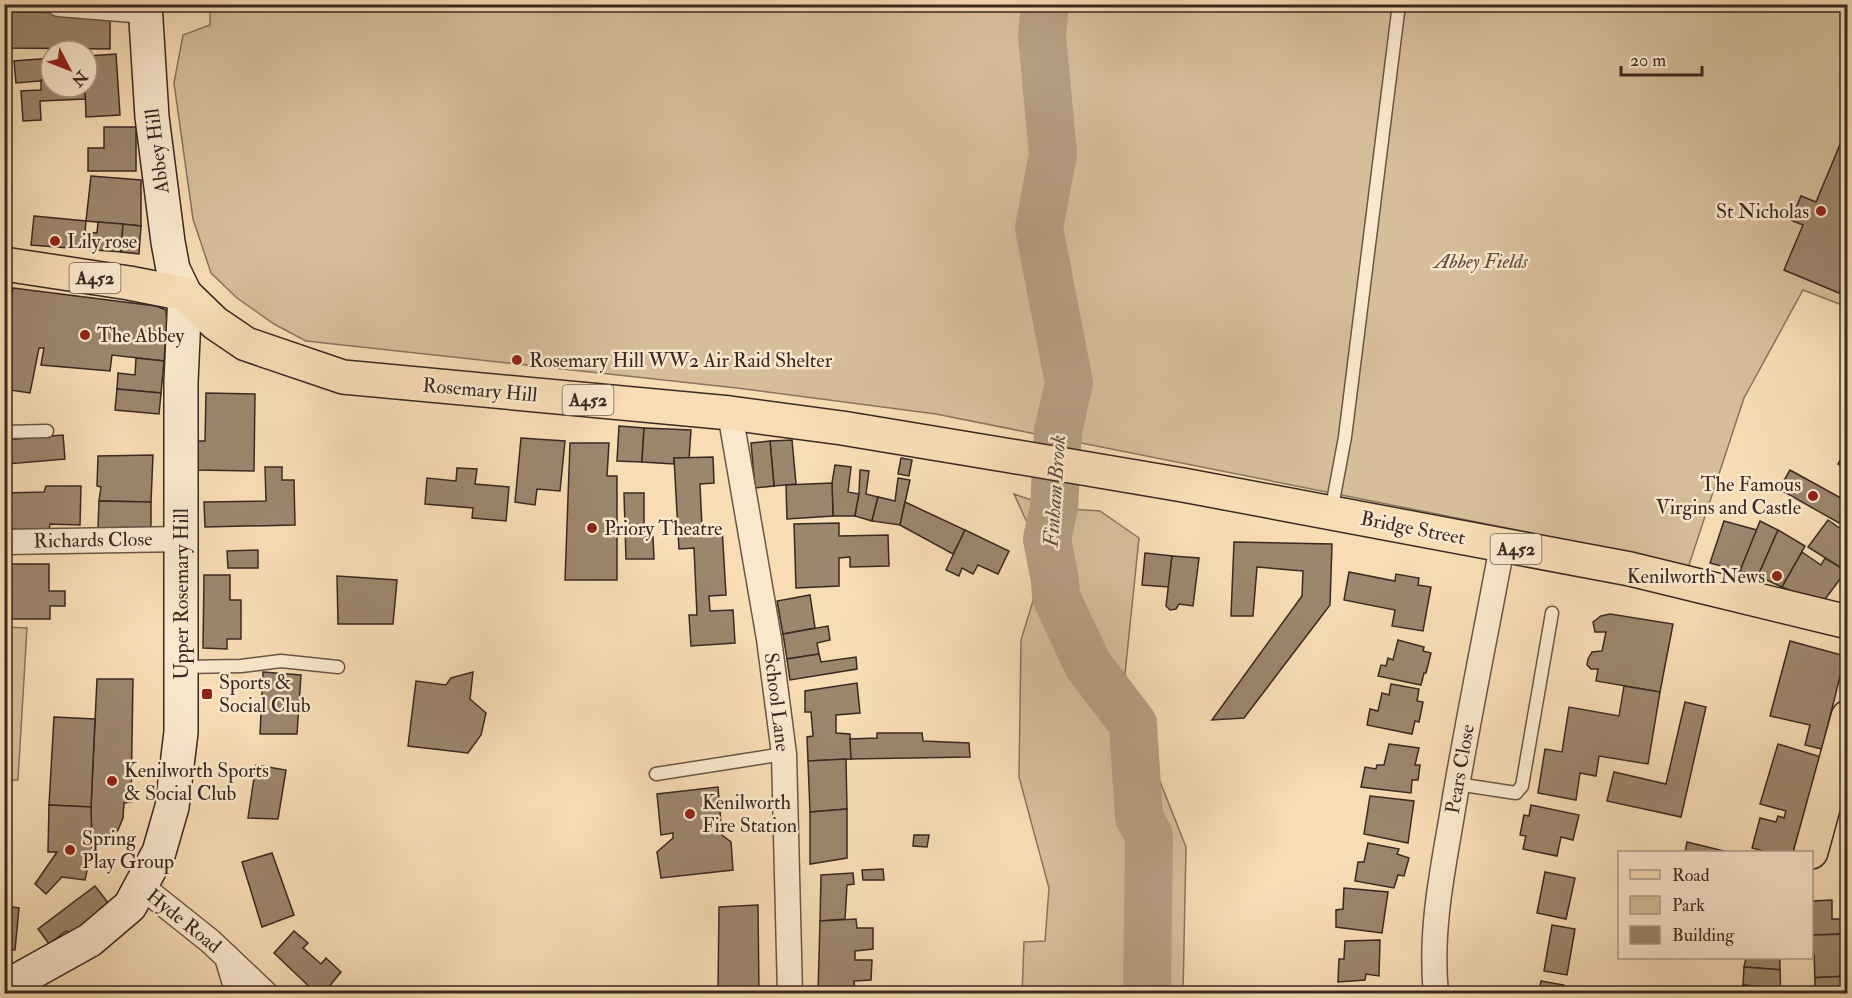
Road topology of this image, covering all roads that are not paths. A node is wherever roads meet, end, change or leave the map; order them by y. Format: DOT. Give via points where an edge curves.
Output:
graph roads {
  1 [pos="59,4"];
  2 [pos="1399,4"];
  3 [pos="145,8"];
  4 [pos="4,264"];
  5 [pos="185,294"];
  6 [pos="730,413"];
  7 [pos="47,431"];
  8 [pos="4,432"];
  9 [pos="1011,456"];
  10 [pos="1334,496"];
  11 [pos="182,539"];
  12 [pos="4,542"];
  13 [pos="1502,546"];
  14 [pos="1552,613"];
  15 [pos="1848,622"];
  16 [pos="181,667"];
  17 [pos="338,667"];
  18 [pos="1848,717"];
  19 [pos="784,754"];
  20 [pos="656,774"];
  21 [pos="1457,784"];
  22 [pos="1811,851"];
  23 [pos="141,886"];
  24 [pos="227,957"];
  25 [pos="1797,959"];
  26 [pos="4,988"];
  27 [pos="238,993"];
  28 [pos="266,993"];
  29 [pos="790,993"];
  30 [pos="1436,993"];
  31 [pos="1798,993"];
  1 -- 3 [label="street"];
  2 -- 10 [label="lane" via="1345,437"];
  3 -- 5 [label="street, Abbey Hill" via="152,117 168,242 173,269"];
  4 -- 5 [label="main road, A452"];
  5 -- 6 [label="main road, Rosemary Hill / A452" via="215,323 246,344 343,376"];
  5 -- 11 [label="street, Upper Rosemary Hill"];
  6 -- 9 [label="main road, Rosemary Hill / A452"];
  6 -- 19 [label="street, School Lane" via="769,639"];
  7 -- 8 [label="lane"];
  9 -- 13 [label="main road, Bridge Street / A452"];
  11 -- 12 [label="street, Richards Close"];
  11 -- 16 [label="street, Upper Rosemary Hill"];
  13 -- 15 [label="main road, Bridge Street / A452" via="1630,569"];
  13 -- 21 [label="street, Pears Close"];
  14 -- 21 [label="lane" via="1522,786 1516,793"];
  16 -- 17 [label="lane" via="280,661"];
  16 -- 23 [label="street, Upper Rosemary Hill" via="181,732 172,807 159,852"];
  18 -- 22 [label="main road"];
  19 -- 20 [label="lane"];
  19 -- 29 [label="street, School Lane"];
  21 -- 30 [label="street, Pears Close" via="1438,896 1432,962"];
  23 -- 24 [label="street, Hyde Road"];
  23 -- 26 [label="street, Upper Rosemary Hill" via="130,906 90,940"];
  24 -- 27 [label="street, Hyde Road"];
  24 -- 28 [label="street, Hyde Road"];
  25 -- 31 [label="main road"];
}
